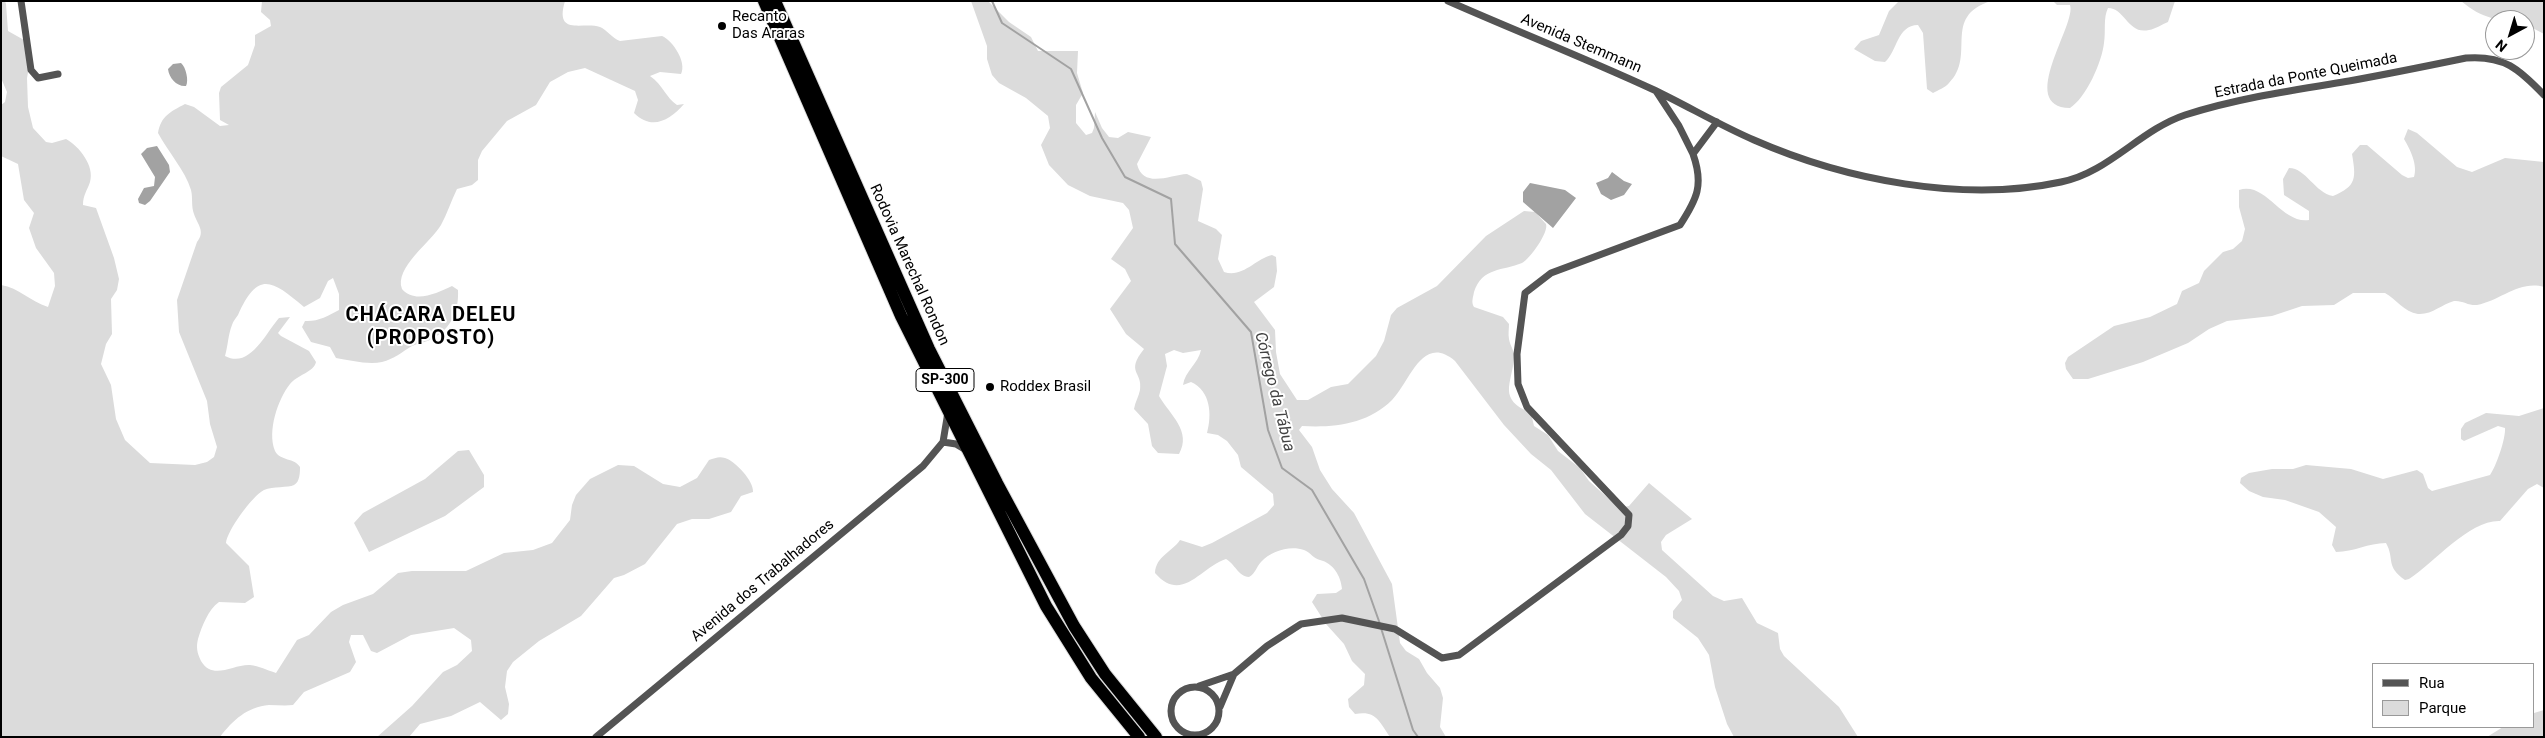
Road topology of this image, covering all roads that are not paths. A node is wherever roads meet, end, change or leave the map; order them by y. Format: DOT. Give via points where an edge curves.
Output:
graph roads {
  1 [pos="21,1"];
  2 [pos="764,1"];
  3 [pos="775,1"];
  4 [pos="1448,1"];
  5 [pos="58,74"];
  6 [pos="1656,91"];
  7 [pos="2544,95"];
  8 [pos="1675,101"];
  9 [pos="1717,122"];
  10 [pos="1693,154"];
  11 [pos="948,412"];
  12 [pos="943,442"];
  13 [pos="968,452"];
  14 [pos="1234,674"];
  15 [pos="1199,686"];
  16 [pos="1220,707"];
  17 [pos="1213,728"];
  18 [pos="596,737"];
  19 [pos="1139,737"];
  20 [pos="1156,737"];
  21 [pos="1214,737"];
  1 -- 5 [label="street" via="31,70 38,78"];
  2 -- 11 [label="highway, Rodovia Marechal Rondon / SP-300" via="901,316"];
  3 -- 20 [label="highway, Rodovia Marechal Rondon / SP-300" via="929,349 997,482 1074,626 1105,674"];
  4 -- 6 [label="street, Avenida Stemmann"];
  6 -- 8 [label="street, Avenida Stemmann"];
  6 -- 10 [label="street"];
  7 -- 9 [label="street, Estrada da Ponte Queimada" via="2528,78 2503,61 2466,58 2245,99 2184,116 2142,137 2087,174 2056,183 2003,188 1928,186 1841,172 1753,140"];
  8 -- 9 [label="street, Estrada da Ponte Queimada"];
  9 -- 10 [label="street"];
  10 -- 14 [label="street" via="1699,170 1698,191 1680,225 1551,273 1525,293 1518,384 1527,407 1629,515 1628,526 1621,536 1460,656 1442,658 1395,629 1342,618 1301,624 1267,646"];
  11 -- 12 [label="street"];
  11 -- 13 [label="highway, Rodovia Marechal Rondon / SP-300"];
  12 -- 13 [label="street" via="956,444"];
  12 -- 18 [label="street, Avenida dos Trabalhadores" via="923,466"];
  13 -- 19 [label="highway, Rodovia Marechal Rondon / SP-300" via="1067,642 1114,709"];
  14 -- 15 [label="street"];
  14 -- 16 [label="street"];
  15 -- 16 [label="street" via="1213,694"];
  15 -- 17 [label="street" via="1176,695 1172,703 1172,720 1192,735"];
  16 -- 17 [label="street" via="1220,715"];
  17 -- 21 [label="street"];
}
